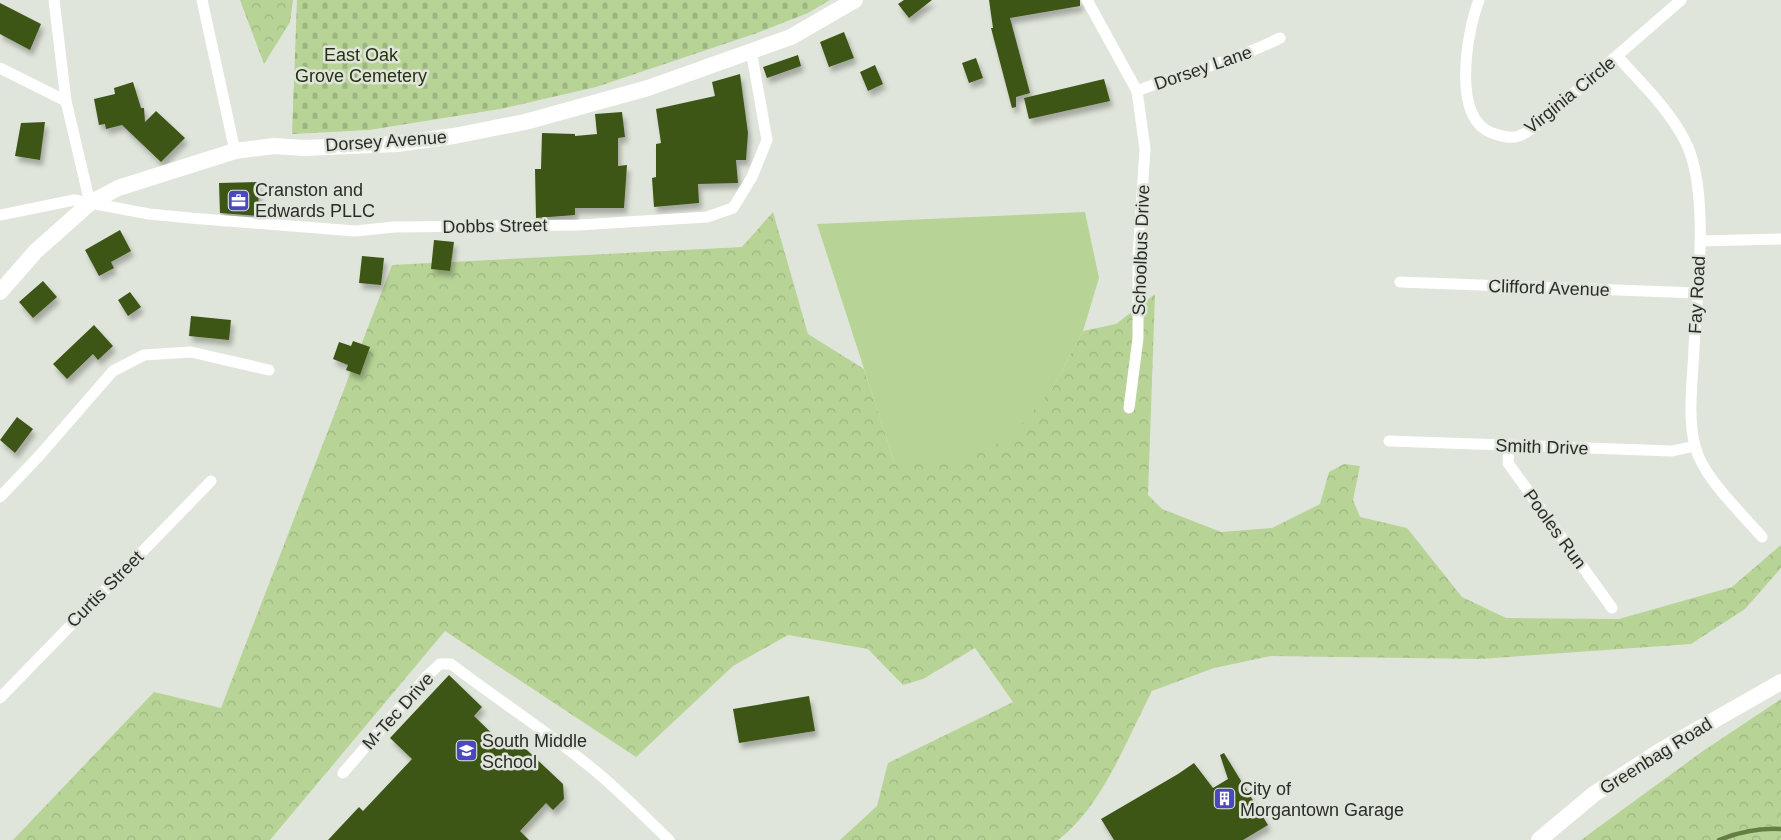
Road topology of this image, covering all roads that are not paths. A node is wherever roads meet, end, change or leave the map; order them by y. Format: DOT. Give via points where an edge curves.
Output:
graph roads {
  1 [pos="54,0"];
  2 [pos="202,0"];
  3 [pos="854,0"];
  4 [pos="1087,0"];
  5 [pos="1479,0"];
  6 [pos="1681,0"];
  7 [pos="1280,38"];
  8 [pos="751,50"];
  9 [pos="1618,57"];
  10 [pos="0,68"];
  11 [pos="1137,91"];
  12 [pos="66,100"];
  13 [pos="235,151"];
  14 [pos="90,203"];
  15 [pos="0,215"];
  16 [pos="1781,239"];
  17 [pos="1700,242"];
  18 [pos="1400,282"];
  19 [pos="0,292"];
  20 [pos="1697,293"];
  21 [pos="269,370"];
  22 [pos="1129,408"];
  23 [pos="1389,441"];
  24 [pos="1509,446"];
  25 [pos="1695,446"];
  26 [pos="211,482"];
  27 [pos="0,496"];
  28 [pos="1762,537"];
  29 [pos="1612,608"];
  30 [pos="1781,682"];
  31 [pos="0,698"];
  32 [pos="343,774"];
  33 [pos="669,840"];
  34 [pos="1539,840"];
  1 -- 12 [label="street"];
  2 -- 13 [label="street"];
  3 -- 8 [label="street, Dorsey Avenue" via="791,37"];
  4 -- 11 [label="street, Dorsey Lane"];
  5 -- 9 [label="street, Virginia Circle" via="1468,42 1466,89 1476,120 1489,132 1504,137 1518,136 1536,126"];
  6 -- 9 [label="street, Virginia Circle"];
  7 -- 11 [label="street, Dorsey Lane" via="1236,58"];
  8 -- 13 [label="street, Dorsey Avenue" via="648,88 525,122 397,144 274,146"];
  8 -- 14 [label="street, Dobbs Street" via="766,140 752,177 733,208 707,217 579,225 394,227 355,231 190,218"];
  9 -- 17 [label="street, Fay Road" via="1674,121 1686,141 1698,184"];
  10 -- 12 [label="street"];
  11 -- 22 [label="street, Schoolbus Drive" via="1145,149 1138,256 1138,338"];
  12 -- 14 [label="street"];
  13 -- 14 [label="street, Dorsey Avenue" via="118,188"];
  14 -- 15 [label="street, Dobbs Street" via="74,200"];
  14 -- 19 [label="street, Dorsey Avenue" via="36,251"];
  16 -- 17 [label="street"];
  17 -- 20 [label="street, Fay Road"];
  18 -- 20 [label="street, Clifford Avenue"];
  20 -- 25 [label="street, Fay Road" via="1691,411"];
  21 -- 27 [label="street" via="191,352 144,355 113,371"];
  23 -- 24 [label="street, Smith Drive"];
  24 -- 25 [label="street, Smith Drive" via="1672,451"];
  24 -- 29 [label="street, Pooles Run" via="1508,463"];
  25 -- 28 [label="street, Fay Road" via="1702,465 1713,480"];
  26 -- 31 [label="street, Curtis Street"];
  30 -- 34 [label="street, Greenbag Road" via="1643,762 1594,794"];
  32 -- 33 [label="street, M-Tec Drive" via="428,675 440,664 451,664 595,770"];
}
